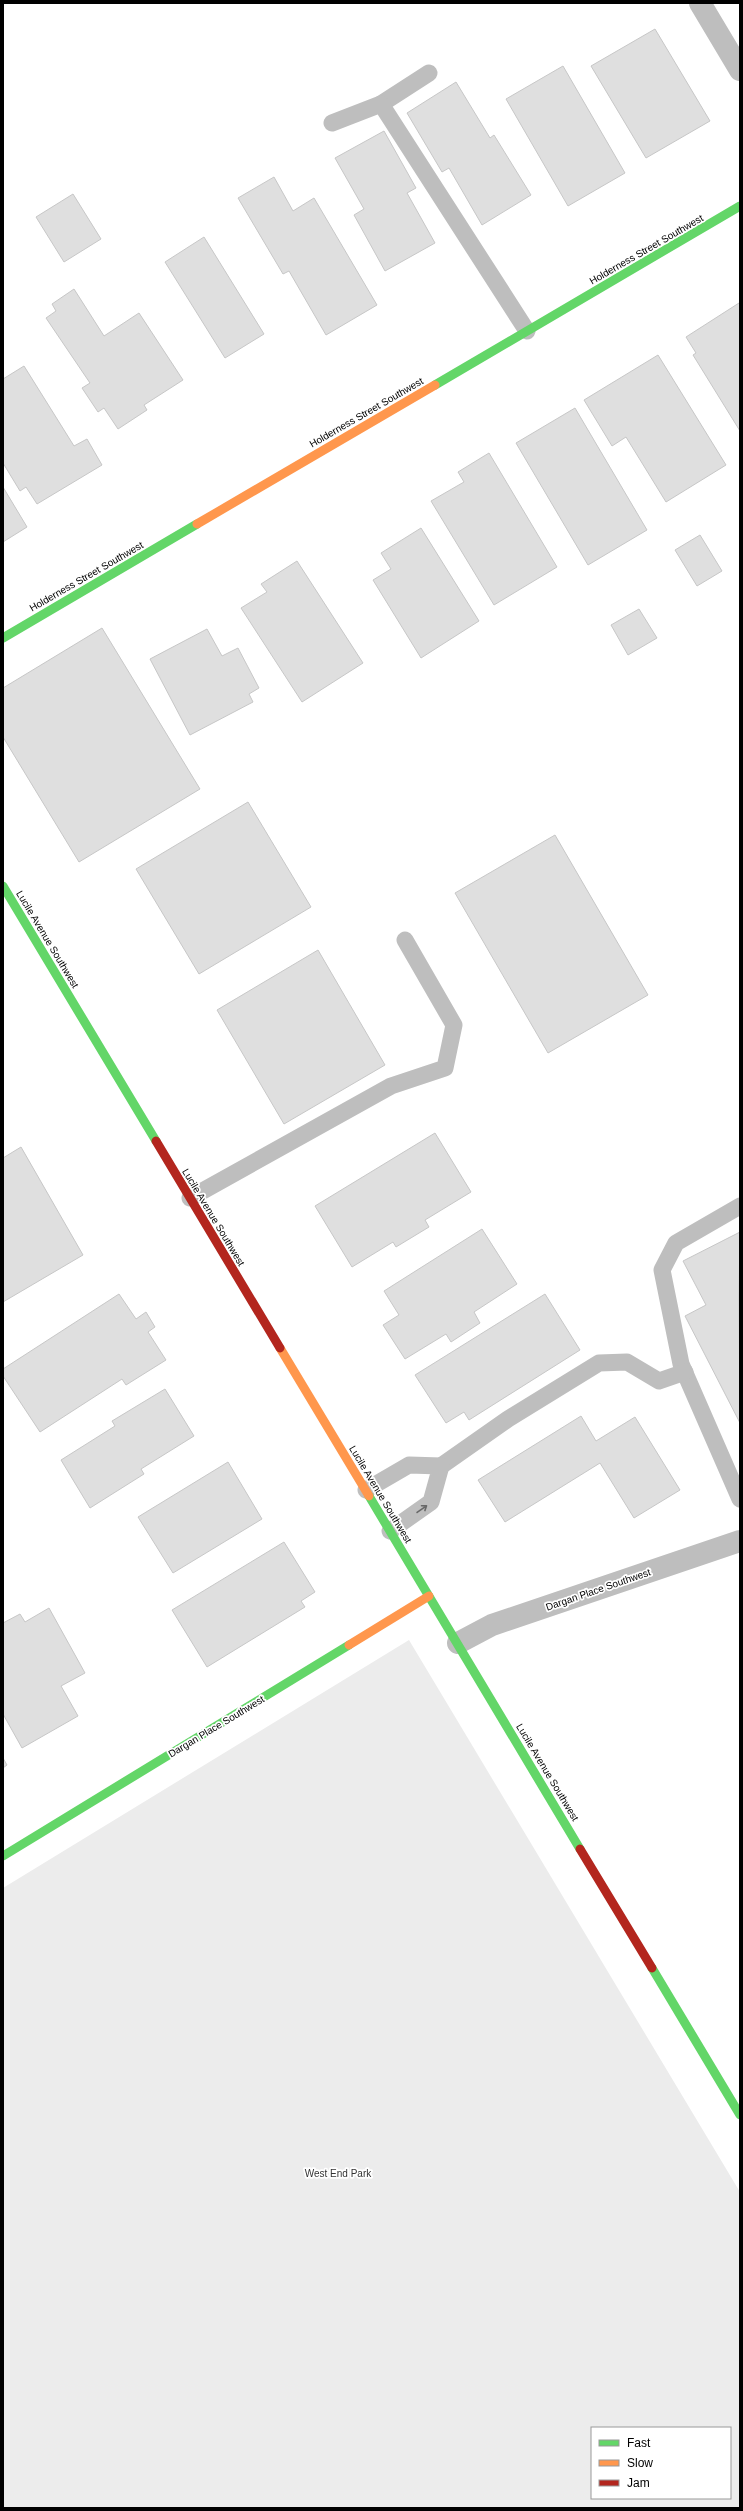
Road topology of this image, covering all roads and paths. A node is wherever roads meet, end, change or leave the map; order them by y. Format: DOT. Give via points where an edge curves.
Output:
graph roads {
  1 [pos="700,3"];
  2 [pos="740,70"];
  3 [pos="430,73"];
  4 [pos="381,104"];
  5 [pos="332,123"];
  6 [pos="738,212"];
  7 [pos="527,330"];
  8 [pos="3,638"];
  9 [pos="3,886"];
  10 [pos="405,940"];
  11 [pos="190,1198"];
  12 [pos="740,1206"];
  13 [pos="685,1372"];
  14 [pos="441,1466"];
  15 [pos="366,1490"];
  16 [pos="740,1499"];
  17 [pos="390,1531"];
  18 [pos="740,1541"];
  19 [pos="429,1596"];
  20 [pos="458,1643"];
  21 [pos="3,1856"];
  22 [pos="740,2115"];
  1 -- 2 [label="street"];
  3 -- 4 [label="lane"];
  4 -- 5 [label="lane"];
  4 -- 7 [label="lane"];
  6 -- 7 [label="street, Holderness Street Southwest"];
  7 -- 8 [label="street, Holderness Street Southwest"];
  9 -- 11 [label="street, Lucile Avenue Southwest"];
  10 -- 11 [label="lane" via="454,1025 445,1068 392,1086"];
  11 -- 15 [label="street, Lucile Avenue Southwest"];
  12 -- 13 [label="lane" via="676,1243 662,1270"];
  13 -- 14 [label="lane" via="659,1381 627,1362 599,1363 508,1419"];
  13 -- 16 [label="lane"];
  14 -- 15 [label="lane" via="409,1465"];
  17 -- 14 [label="lane, one-way" via="431,1502"];
  15 -- 17 [label="street, Lucile Avenue Southwest"];
  17 -- 19 [label="street, Lucile Avenue Southwest"];
  18 -- 20 [label="street, Dargan Place Southwest" via="492,1625"];
  19 -- 20 [label="street, Lucile Avenue Southwest"];
  19 -- 21 [label="street, Dargan Place Southwest"];
  20 -- 22 [label="street, Lucile Avenue Southwest"];
}
